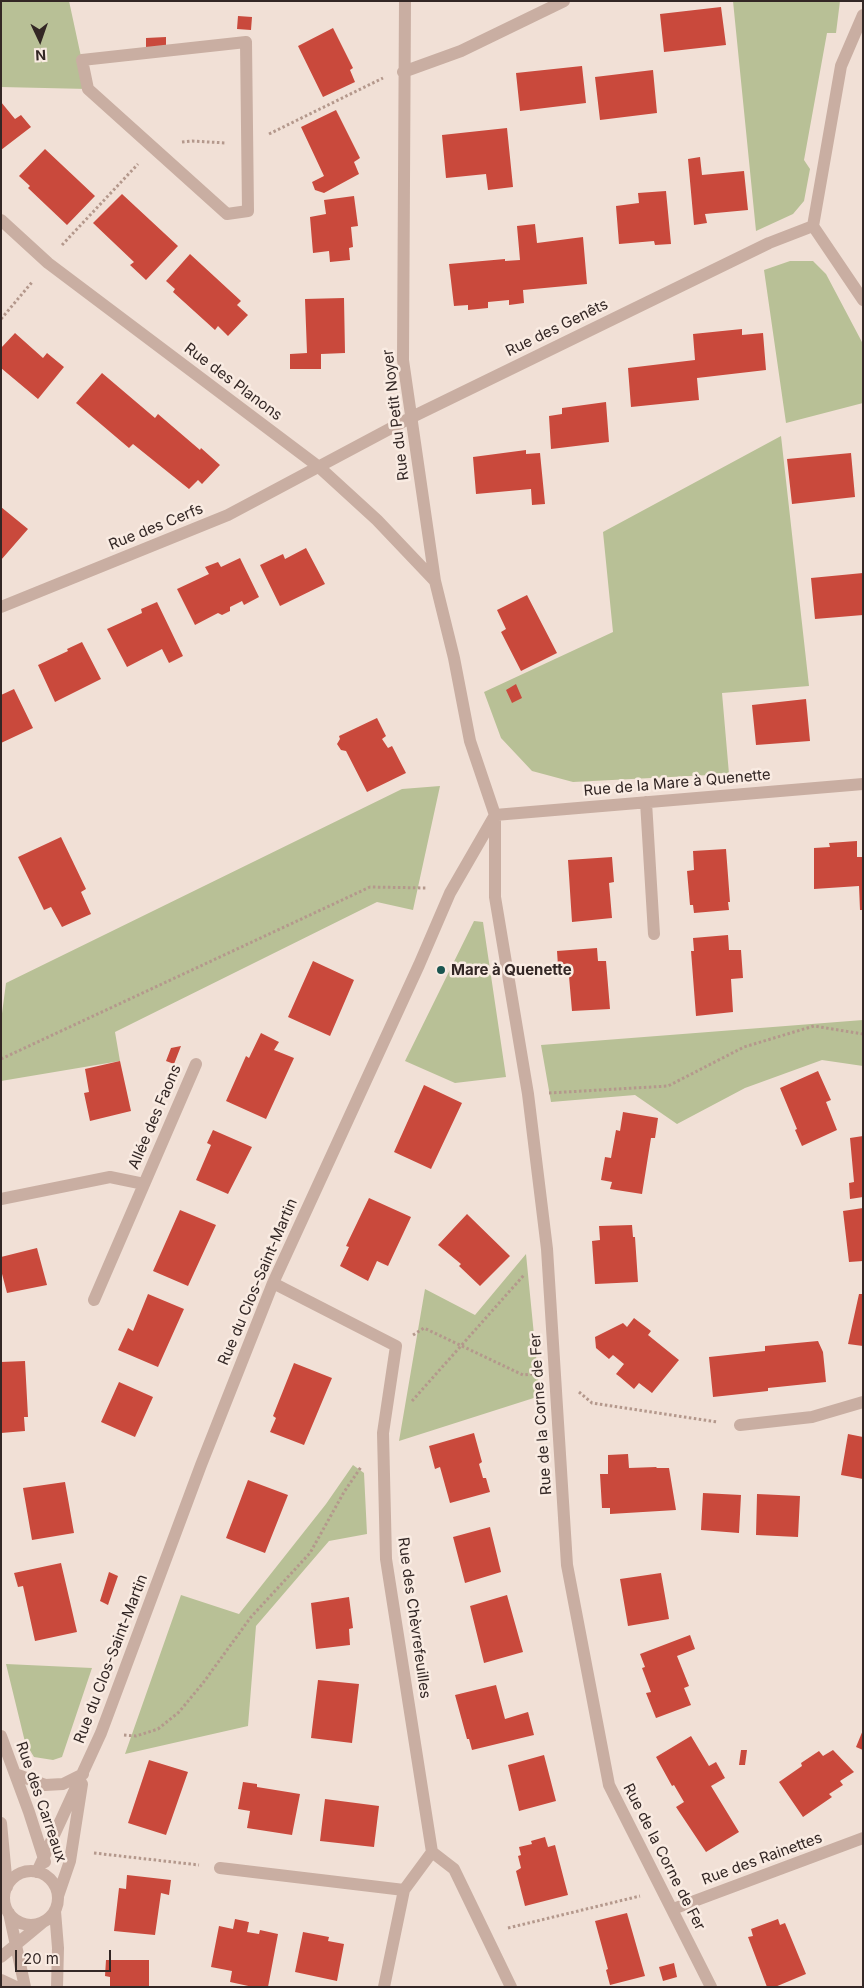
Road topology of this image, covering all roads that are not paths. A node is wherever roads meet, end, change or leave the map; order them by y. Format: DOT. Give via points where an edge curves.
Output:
graph roads {
  1 [pos="405,1"];
  2 [pos="564,1"];
  3 [pos="863,15"];
  4 [pos="403,72"];
  5 [pos="153,148"];
  6 [pos="1,220"];
  7 [pos="812,226"];
  8 [pos="863,300"];
  9 [pos="410,418"];
  10 [pos="319,467"];
  11 [pos="435,581"];
  12 [pos="1,607"];
  13 [pos="863,784"];
  14 [pos="646,802"];
  15 [pos="495,815"];
  16 [pos="654,934"];
  17 [pos="196,1064"];
  18 [pos="144,1184"];
  19 [pos="1,1199"];
  20 [pos="273,1282"];
  21 [pos="94,1300"];
  22 [pos="863,1402"];
  23 [pos="740,1425"];
  24 [pos="1,1736"];
  25 [pos="15,1774"];
  26 [pos="83,1774"];
  27 [pos="1,1823"];
  28 [pos="863,1838"];
  29 [pos="432,1852"];
  30 [pos="44,1858"];
  31 [pos="220,1868"];
  32 [pos="37,1872"];
  33 [pos="50,1879"];
  34 [pos="404,1890"];
  35 [pos="4,1896"];
  36 [pos="58,1896"];
  37 [pos="674,1909"];
  38 [pos="55,1911"];
  39 [pos="9,1914"];
  40 [pos="42,1923"];
  41 [pos="16,1944"];
  42 [pos="1,1957"];
  43 [pos="1,1980"];
  44 [pos="16,1987"];
  45 [pos="25,1987"];
  46 [pos="57,1987"];
  47 [pos="384,1987"];
  48 [pos="511,1987"];
  49 [pos="712,1987"];
  1 -- 4 [label="street, Rue du Petit Noyer"];
  2 -- 4 [label="street" via="461,51"];
  3 -- 7 [label="street" via="841,66"];
  4 -- 9 [label="street, Rue du Petit Noyer" via="403,360"];
  5 -- 5 [label="street" via="88,89 82,60 246,42 248,210 227,214"];
  6 -- 10 [label="street, Rue des Planons" via="48,263"];
  7 -- 8 [label="street"];
  7 -- 9 [label="street, Rue des Genêts" via="769,243"];
  9 -- 10 [label="street, Rue des Genêts"];
  9 -- 11 [label="street, Rue du Petit Noyer"];
  10 -- 11 [label="street, Rue des Planons" via="377,520"];
  10 -- 12 [label="street, Rue des Cerfs" via="228,515"];
  11 -- 15 [label="street, Rue du Petit Noyer" via="470,742"];
  13 -- 14 [label="street, Rue de la Mare à Quenette"];
  14 -- 15 [label="street, Rue de la Mare à Quenette"];
  14 -- 16 [label="street"];
  15 -- 20 [label="street, Rue du Clos-Saint-Martin" via="450,893"];
  15 -- 37 [label="street, Rue de la Corne de Fer" via="495,897 528,1094 547,1249 567,1565 609,1785"];
  17 -- 18 [label="street, Allée des Faons"];
  18 -- 19 [label="street, Allée des Faons" via="110,1177"];
  18 -- 21 [label="street, Allée des Faons"];
  20 -- 26 [label="street, Rue du Clos-Saint-Martin"];
  20 -- 29 [label="street, Rue des Chèvrefeuilles" via="396,1346 383,1433 386,1559"];
  22 -- 23 [label="street" via="812,1417"];
  24 -- 25 [label="street, Rue des Carreaux"];
  25 -- 26 [label="street" via="45,1785 62,1784"];
  25 -- 30 [label="street, Rue des Carreaux"];
  26 -- 30 [label="street, Rue du Clos-Saint-Martin"];
  26 -- 36 [label="street, Rue du Clos-Saint-Martin" via="76,1835"];
  27 -- 35 [label="street"];
  28 -- 37 [label="street, Rue des Rainettes"];
  29 -- 34 [label="street"];
  29 -- 48 [label="street" via="454,1869"];
  30 -- 32 [label="street, Rue du Clos-Saint-Martin"];
  30 -- 33 [label="street, Rue des Carreaux"];
  31 -- 34 [label="street"];
  32 -- 33 [label="street"];
  32 -- 35 [label="street" via="19,1874"];
  33 -- 36 [label="street"];
  34 -- 47 [label="street"];
  35 -- 39 [label="street"];
  36 -- 38 [label="street"];
  37 -- 49 [label="street, Rue de la Corne de Fer"];
  38 -- 40 [label="street"];
  38 -- 46 [label="street"];
  39 -- 40 [label="street" via="24,1924"];
  39 -- 41 [label="street"];
  40 -- 41 [label="street"];
  41 -- 42 [label="street"];
  41 -- 45 [label="street"];
  43 -- 44 [label="street"];
}
